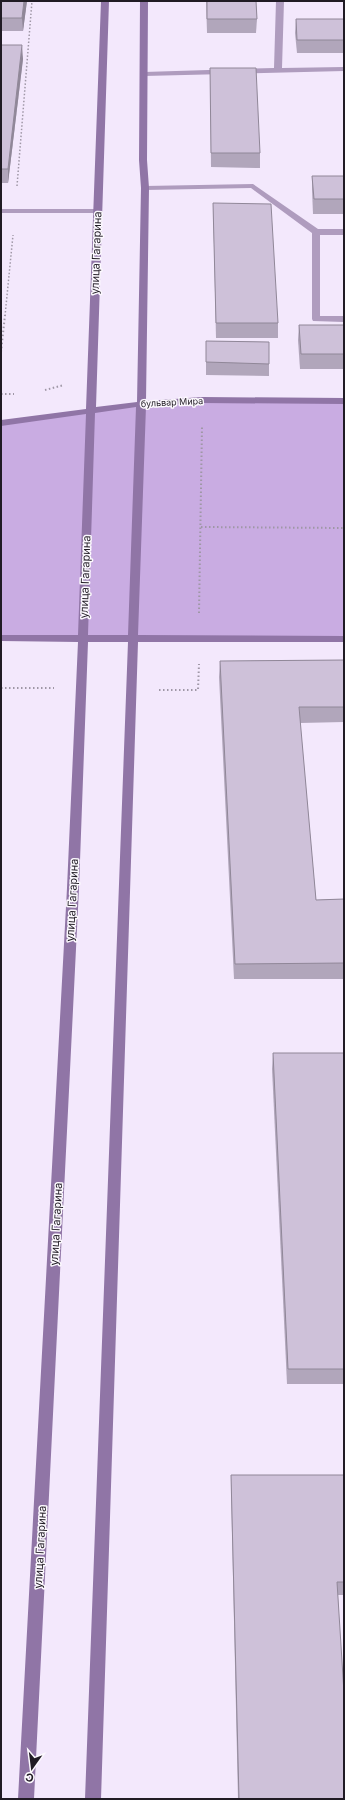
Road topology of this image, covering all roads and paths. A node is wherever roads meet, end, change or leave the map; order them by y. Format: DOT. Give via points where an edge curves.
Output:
graph roads {
  1 [pos="32,1"];
  2 [pos="105,1"];
  3 [pos="144,1"];
  4 [pos="280,1"];
  5 [pos="344,68"];
  6 [pos="278,69"];
  7 [pos="144,74"];
  8 [pos="145,188"];
  9 [pos="1,211"];
  10 [pos="15,211"];
  11 [pos="97,211"];
  12 [pos="316,232"];
  13 [pos="344,232"];
  14 [pos="344,319"];
  15 [pos="1,352"];
  16 [pos="344,401"];
  17 [pos="140,404"];
  18 [pos="91,410"];
  19 [pos="1,423"];
  20 [pos="200,527"];
  21 [pos="344,528"];
  22 [pos="1,638"];
  23 [pos="83,639"];
  24 [pos="133,639"];
  25 [pos="344,639"];
  26 [pos="26,1799"];
  27 [pos="93,1799"];
  1 -- 10 [label="path"];
  2 -- 11 [label="main road, улица Гагарина"];
  3 -- 7 [label="main road"];
  4 -- 6 [label="lane"];
  5 -- 6 [label="lane"];
  6 -- 7 [label="lane"];
  7 -- 8 [label="main road"];
  8 -- 12 [label="lane" via="253,186"];
  8 -- 17 [label="main road"];
  9 -- 10 [label="lane"];
  10 -- 11 [label="lane"];
  10 -- 15 [label="path"];
  11 -- 18 [label="main road, улица Гагарина"];
  12 -- 13 [label="lane"];
  12 -- 14 [label="lane" via="316,319"];
  16 -- 17 [label="main road, бульвар Мира" via="202,400"];
  17 -- 18 [label="main road, бульвар Мира"];
  17 -- 24 [label="main road"];
  18 -- 19 [label="main road, бульвар Мира"];
  18 -- 23 [label="main road, улица Гагарина"];
  20 -- 21 [label="path"];
  22 -- 23 [label="main road"];
  23 -- 24 [label="main road"];
  23 -- 26 [label="main road, улица Гагарина"];
  24 -- 25 [label="main road"];
  24 -- 27 [label="main road"];
}
